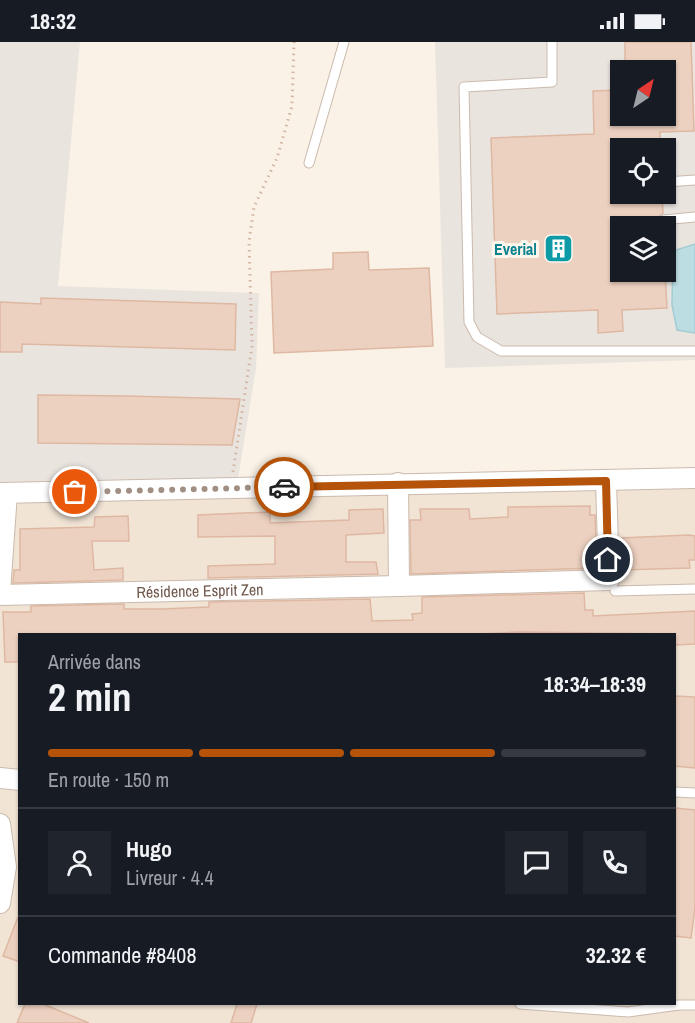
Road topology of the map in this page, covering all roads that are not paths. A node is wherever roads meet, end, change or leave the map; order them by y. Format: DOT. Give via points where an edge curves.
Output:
graph roads {
  1 [pos="344,42"];
  2 [pos="552,42"];
  3 [pos="309,163"];
  4 [pos="695,180"];
  5 [pos="676,181"];
  6 [pos="695,218"];
  7 [pos="676,219"];
  8 [pos="695,351"];
  9 [pos="695,478"];
  10 [pos="606,481"];
  11 [pos="398,483"];
  12 [pos="4,493"];
  13 [pos="399,586"];
  14 [pos="695,589"];
  15 [pos="615,591"];
  16 [pos="0,594"];
  17 [pos="0,778"];
  18 [pos="18,780"];
  19 [pos="676,792"];
  20 [pos="695,793"];
  21 [pos="0,824"];
  22 [pos="0,903"];
  23 [pos="534,1005"];
  24 [pos="695,1005"];
  1 -- 3 [label="lane"];
  2 -- 8 [label="lane" via="552,82 464,87 470,322 477,337 501,351"];
  4 -- 5 [label="lane"];
  6 -- 7 [label="lane"];
  9 -- 10 [label="street"];
  10 -- 11 [label="street"];
  10 -- 13 [label="street, Résidence Esprit Zen" via="609,580"];
  11 -- 12 [label="street"];
  11 -- 13 [label="street"];
  12 -- 16 [label="street, Résidence Esprit Zen"];
  13 -- 16 [label="street, Résidence Esprit Zen"];
  14 -- 15 [label="lane"];
  17 -- 18 [label="street"];
  19 -- 20 [label="lane"];
  21 -- 22 [label="street" via="6,859"];
  23 -- 24 [label="lane" via="628,1012"];
}
